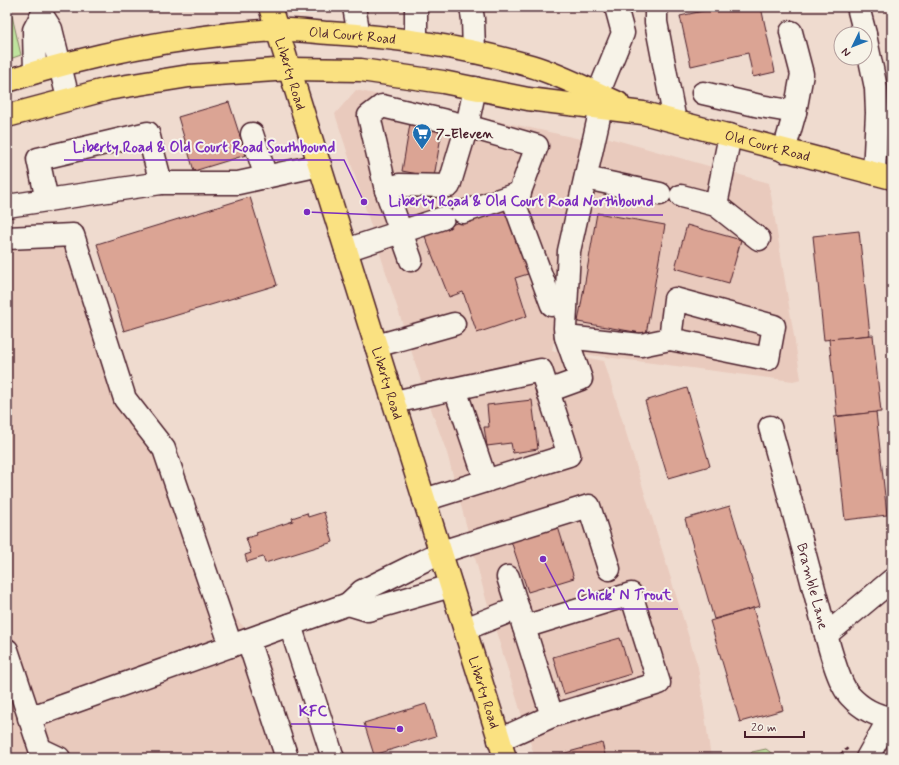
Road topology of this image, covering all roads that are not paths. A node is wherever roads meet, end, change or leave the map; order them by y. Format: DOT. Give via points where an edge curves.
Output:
graph roads {
  1 [pos="270,7"];
  2 [pos="354,7"];
  3 [pos="416,7"];
  4 [pos="470,7"];
  5 [pos="616,7"];
  6 [pos="656,7"];
  7 [pos="858,7"];
  8 [pos="41,11"];
  9 [pos="863,26"];
  10 [pos="278,30"];
  11 [pos="791,32"];
  12 [pos="359,35"];
  13 [pos="416,41"];
  14 [pos="474,52"];
  15 [pos="60,64"];
  16 [pos="871,66"];
  17 [pos="290,69"];
  18 [pos="35,72"];
  19 [pos="7,81"];
  20 [pos="475,88"];
  21 [pos="703,93"];
  22 [pos="68,98"];
  23 [pos="600,101"];
  24 [pos="795,112"];
  25 [pos="7,116"];
  26 [pos="675,121"];
  27 [pos="466,126"];
  28 [pos="252,134"];
  29 [pos="730,135"];
  30 [pos="784,151"];
  31 [pos="320,165"];
  32 [pos="883,176"];
  33 [pos="266,177"];
  34 [pos="586,178"];
  35 [pos="161,183"];
  36 [pos="386,190"];
  37 [pos="520,193"];
  38 [pos="660,194"];
  39 [pos="681,196"];
  40 [pos="47,200"];
  41 [pos="716,205"];
  42 [pos="7,206"];
  43 [pos="463,212"];
  44 [pos="442,218"];
  45 [pos="400,232"];
  46 [pos="7,238"];
  47 [pos="759,239"];
  48 [pos="346,250"];
  49 [pos="411,260"];
  50 [pos="552,305"];
  51 [pos="454,324"];
  52 [pos="566,338"];
  53 [pos="670,339"];
  54 [pos="376,346"];
  55 [pos="455,389"];
  56 [pos="548,391"];
  57 [pos="394,402"];
  58 [pos="770,427"];
  59 [pos="486,481"];
  60 [pos="424,500"];
  61 [pos="441,552"];
  62 [pos="609,569"];
  63 [pos="508,577"];
  64 [pos="892,580"];
  65 [pos="451,586"];
  66 [pos="348,604"];
  67 [pos="521,618"];
  68 [pos="290,625"];
  69 [pos="465,629"];
  70 [pos="826,635"];
  71 [pos="240,643"];
  72 [pos="7,650"];
  73 [pos="552,716"];
  74 [pos="29,718"];
  75 [pos="891,718"];
  76 [pos="502,749"];
  77 [pos="59,758"];
  78 [pos="288,758"];
  79 [pos="333,758"];
  80 [pos="867,758"];
  1 -- 10 [label="main road, Liberty Road"];
  2 -- 12 [label="street"];
  3 -- 13 [label="street"];
  4 -- 14 [label="street"];
  5 -- 23 [label="street" via="623,33"];
  6 -- 26 [label="street" via="656,22"];
  7 -- 9 [label="street"];
  8 -- 15 [label="street" via="51,29"];
  8 -- 18 [label="street" via="34,30"];
  10 -- 12 [label="main road, Old Court Road"];
  10 -- 15 [label="main road, Old Court Road" via="192,38"];
  10 -- 17 [label="main road, Liberty Road"];
  11 -- 24 [label="street" via="802,74"];
  12 -- 13 [label="main road, Old Court Road"];
  13 -- 14 [label="main road, Old Court Road"];
  14 -- 23 [label="main road, Old Court Road" via="532,66"];
  15 -- 18 [label="main road, Old Court Road"];
  15 -- 22 [label="street"];
  16 -- 32 [label="street" via="876,94"];
  17 -- 20 [label="main road, Old Court Road" via="361,70"];
  17 -- 22 [label="main road, Old Court Road" via="189,76"];
  17 -- 31 [label="main road, Liberty Road"];
  18 -- 19 [label="main road, Old Court Road"];
  20 -- 23 [label="main road, Old Court Road" via="528,99"];
  20 -- 27 [label="street"];
  21 -- 24 [label="street"];
  22 -- 25 [label="main road, Old Court Road"];
  23 -- 26 [label="main road, Old Court Road"];
  23 -- 34 [label="street"];
  24 -- 30 [label="street"];
  26 -- 29 [label="main road, Old Court Road"];
  27 -- 36 [label="street" via="449,186 399,184"];
  27 -- 36 [label="street" via="382,106 369,116"];
  27 -- 37 [label="street" via="537,146"];
  28 -- 33 [label="street"];
  29 -- 30 [label="main road, Old Court Road"];
  29 -- 41 [label="street"];
  30 -- 32 [label="main road, Old Court Road"];
  31 -- 33 [label="street"];
  31 -- 48 [label="main road, Liberty Road"];
  33 -- 35 [label="street" via="238,183"];
  34 -- 38 [label="street"];
  34 -- 52 [label="street" via="569,251"];
  35 -- 40 [label="street"];
  35 -- 40 [label="street" via="148,133 38,159"];
  36 -- 45 [label="street"];
  37 -- 43 [label="street"];
  37 -- 50 [label="street" via="515,205"];
  39 -- 41 [label="street"];
  40 -- 42 [label="street"];
  41 -- 47 [label="street"];
  44 -- 45 [label="street"];
  45 -- 48 [label="street"];
  45 -- 49 [label="street"];
  46 -- 71 [label="street" via="72,235 125,399 164,449"];
  48 -- 54 [label="main road, Liberty Road"];
  51 -- 54 [label="street"];
  52 -- 53 [label="street" via="641,345"];
  52 -- 56 [label="street" via="581,379"];
  53 -- 53 [label="street" via="768,359 774,326 675,299"];
  54 -- 57 [label="main road, Liberty Road"];
  55 -- 56 [label="street" via="541,370"];
  55 -- 57 [label="street"];
  55 -- 59 [label="street"];
  56 -- 59 [label="street" via="569,455"];
  57 -- 60 [label="main road, Liberty Road"];
  58 -- 70 [label="street, Bramble Lane"];
  59 -- 60 [label="street"];
  60 -- 61 [label="main road, Liberty Road"];
  61 -- 62 [label="street" via="589,506"];
  61 -- 65 [label="main road, Liberty Road"];
  61 -- 66 [label="street" via="362,591"];
  63 -- 67 [label="street"];
  64 -- 70 [label="street"];
  65 -- 66 [label="street" via="368,610"];
  65 -- 69 [label="main road, Liberty Road"];
  66 -- 68 [label="street"];
  67 -- 69 [label="street"];
  67 -- 73 [label="street"];
  67 -- 73 [label="street" via="630,594 659,683"];
  68 -- 71 [label="street"];
  68 -- 79 [label="street"];
  69 -- 76 [label="main road, Liberty Road"];
  70 -- 75 [label="street, Bramble Lane" via="849,696 864,708"];
  71 -- 74 [label="street"];
  71 -- 78 [label="street"];
  72 -- 74 [label="street"];
  73 -- 76 [label="street"];
  74 -- 77 [label="street" via="40,749"];
  75 -- 80 [label="street"];
}
